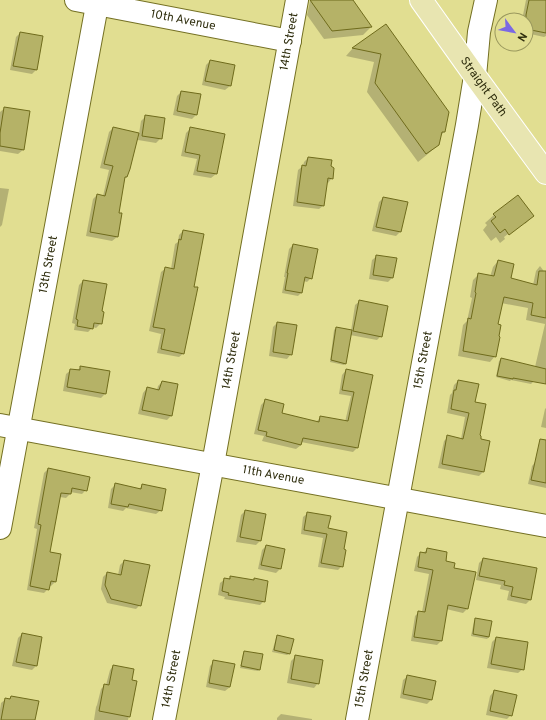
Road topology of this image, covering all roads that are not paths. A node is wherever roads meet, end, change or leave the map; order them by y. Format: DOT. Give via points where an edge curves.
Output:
graph roads {
  1 [pos="298,0"];
  2 [pos="421,0"];
  3 [pos="486,0"];
  4 [pos="90,1"];
  5 [pos="290,41"];
  6 [pos="474,76"];
  7 [pos="546,173"];
  8 [pos="9,427"];
  9 [pos="213,464"];
  10 [pos="398,499"];
  11 [pos="546,526"];
  12 [pos="0,528"];
  13 [pos="164,720"];
  14 [pos="357,720"];
  1 -- 5 [label="street, 14th Street"];
  2 -- 6 [label="main road, Straight Path"];
  3 -- 6 [label="street, 15th Street"];
  4 -- 5 [label="street, 10th Avenue"];
  4 -- 8 [label="street, 13th Street"];
  5 -- 9 [label="street, 14th Street"];
  6 -- 7 [label="main road, Straight Path"];
  6 -- 10 [label="street, 15th Street"];
  8 -- 9 [label="street, 11th Avenue"];
  8 -- 12 [label="street, 13th Street"];
  9 -- 10 [label="street, 11th Avenue"];
  9 -- 13 [label="street, 14th Street"];
  10 -- 11 [label="street, 11th Avenue"];
  10 -- 14 [label="street, 15th Street"];
}
